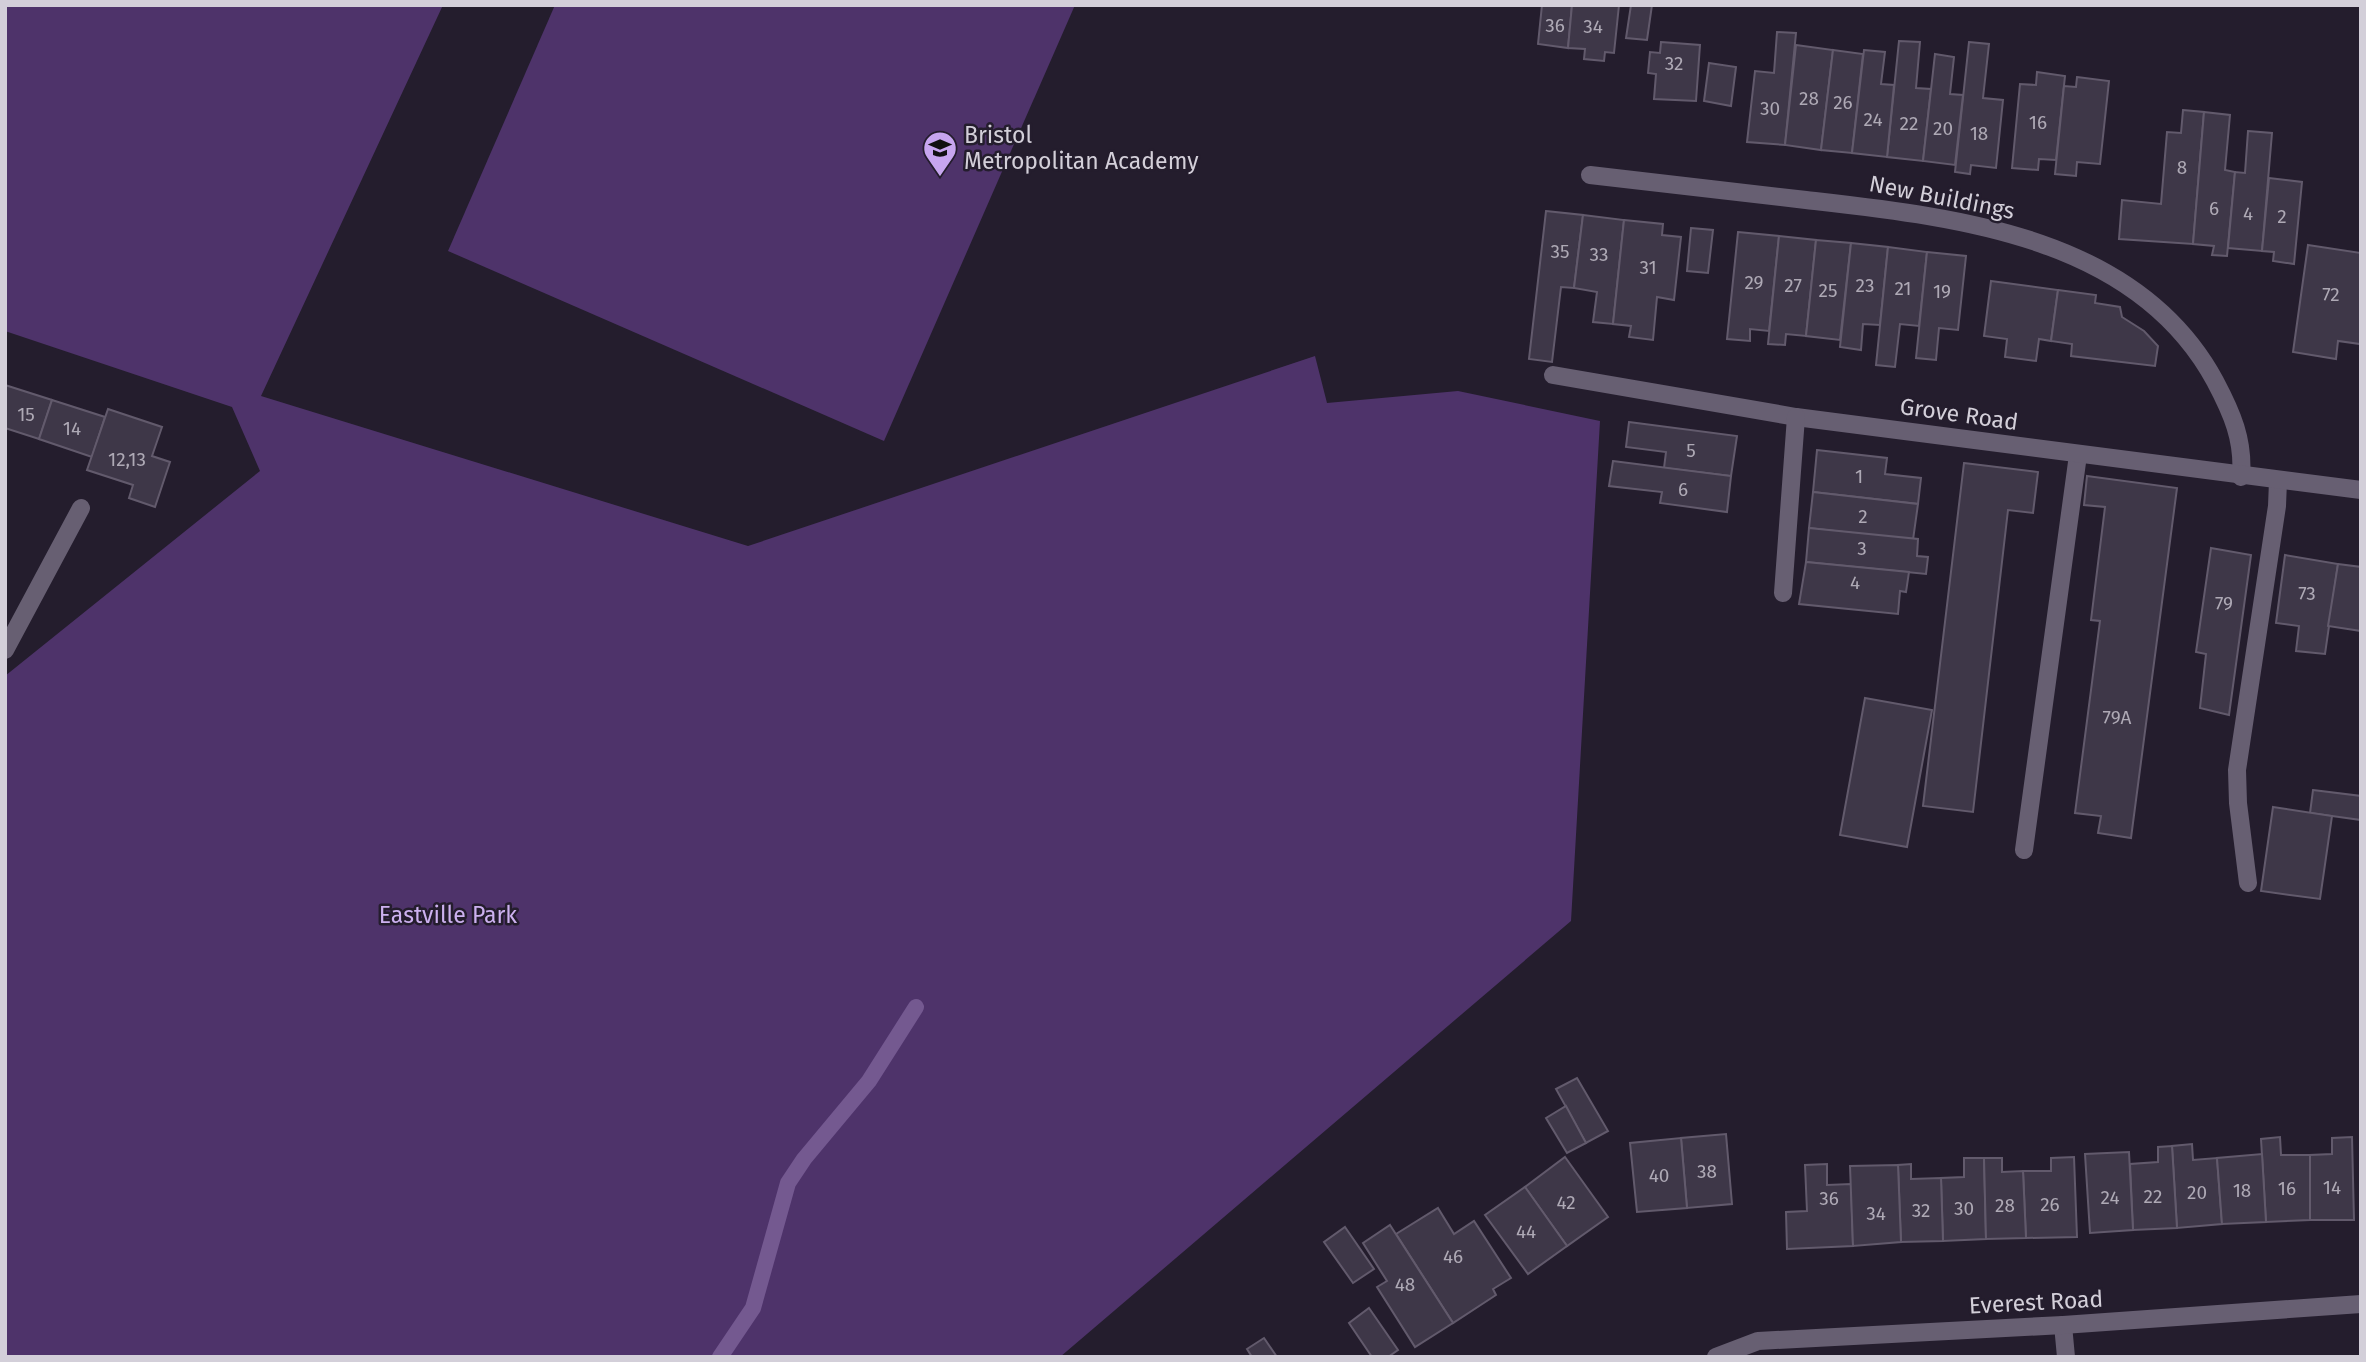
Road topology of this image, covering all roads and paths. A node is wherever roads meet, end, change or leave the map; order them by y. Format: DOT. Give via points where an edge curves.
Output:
graph roads {
  1 [pos="1590,176"];
  2 [pos="1553,375"];
  3 [pos="1796,417"];
  4 [pos="2078,454"];
  5 [pos="2241,477"];
  6 [pos="2278,481"];
  7 [pos="2361,490"];
  8 [pos="81,508"];
  9 [pos="1783,593"];
  10 [pos="5,650"];
  11 [pos="2024,849"];
  12 [pos="2248,883"];
  13 [pos="2361,1304"];
  14 [pos="2063,1325"];
  15 [pos="1716,1357"];
  16 [pos="2066,1357"];
  1 -- 5 [label="street, New Buildings" via="1934,216 2007,233 2080,260 2147,299 2193,344 2236,424 2243,456"];
  2 -- 3 [label="street, Grove Road"];
  3 -- 4 [label="street, Grove Road"];
  3 -- 9 [label="street"];
  4 -- 5 [label="street, Grove Road"];
  4 -- 11 [label="street"];
  5 -- 6 [label="street, Grove Road"];
  6 -- 7 [label="street, Grove Road"];
  6 -- 12 [label="street" via="2238,770"];
  8 -- 10 [label="street"];
  13 -- 14 [label="street, Everest Road"];
  14 -- 15 [label="street, Everest Road" via="1758,1341"];
  14 -- 16 [label="street"];
}
